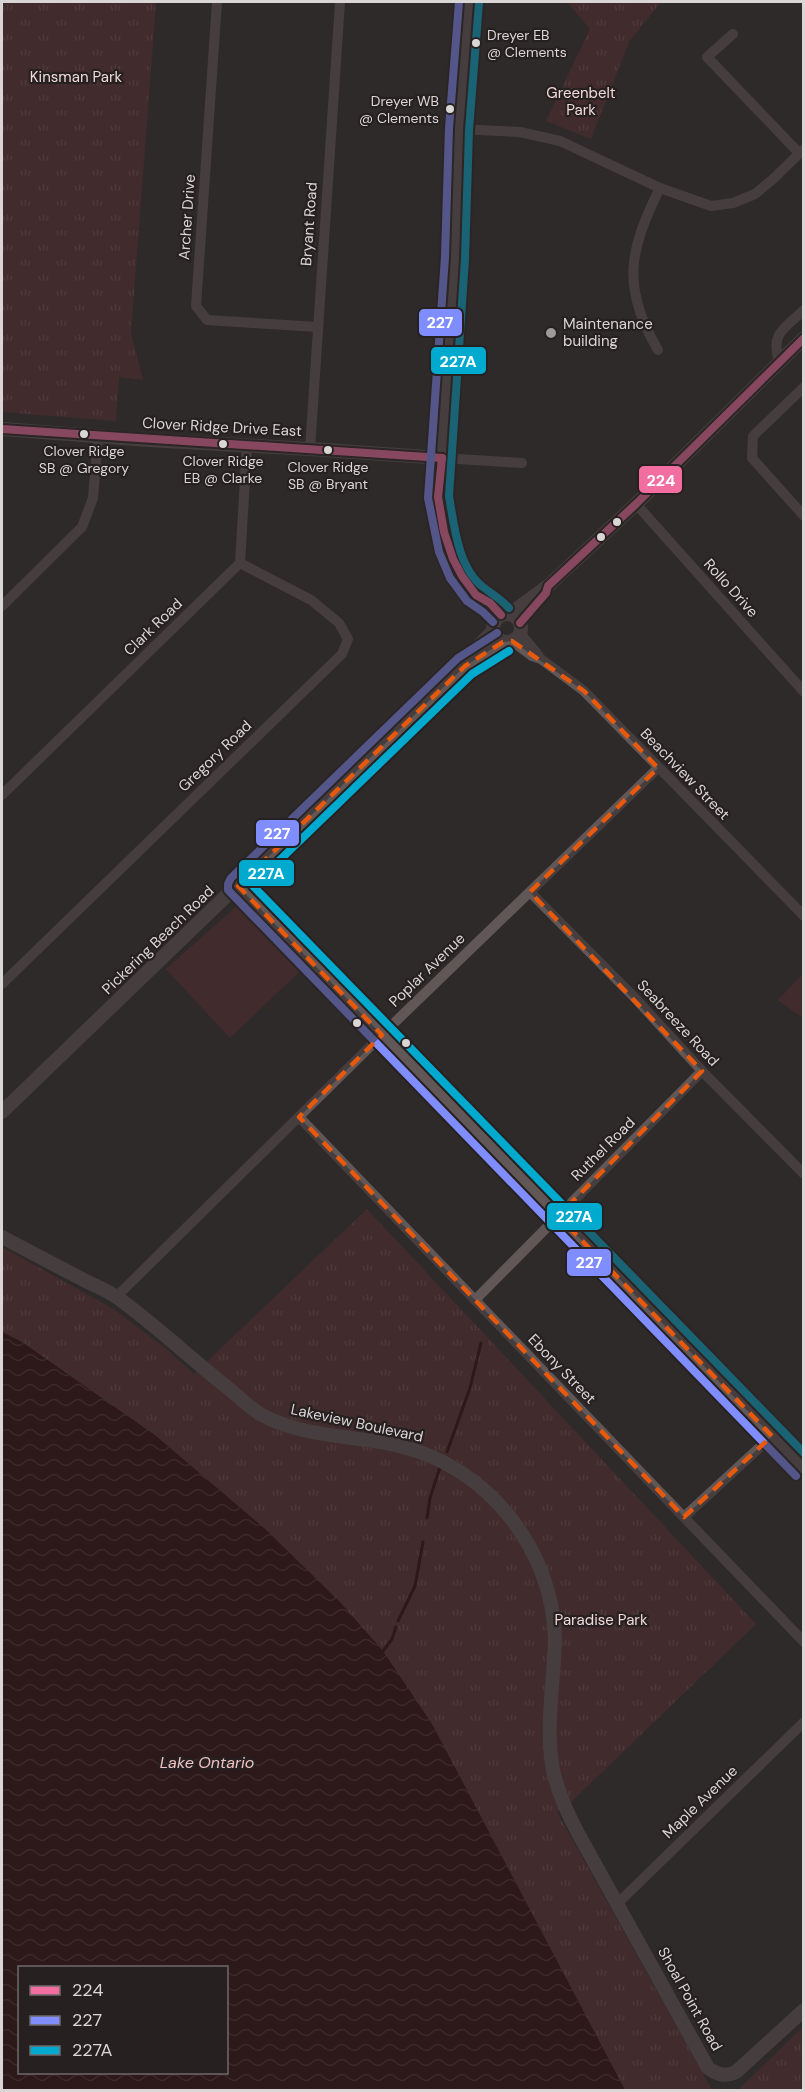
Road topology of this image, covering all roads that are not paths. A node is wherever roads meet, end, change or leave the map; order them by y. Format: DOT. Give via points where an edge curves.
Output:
graph roads {
  1 [pos="217,2"];
  2 [pos="340,2"];
  3 [pos="469,2"];
  4 [pos="733,34"];
  5 [pos="459,129"];
  6 [pos="802,151"];
  7 [pos="660,188"];
  8 [pos="804,310"];
  9 [pos="317,327"];
  10 [pos="804,338"];
  11 [pos="658,350"];
  12 [pos="779,361"];
  13 [pos="804,387"];
  14 [pos="2,429"];
  15 [pos="98,436"];
  16 [pos="247,445"];
  17 [pos="310,449"];
  18 [pos="442,459"];
  19 [pos="522,463"];
  20 [pos="636,504"];
  21 [pos="804,516"];
  22 [pos="240,563"];
  23 [pos="2,606"];
  24 [pos="507,628"];
  25 [pos="804,692"];
  26 [pos="658,768"];
  27 [pos="2,795"];
  28 [pos="238,886"];
  29 [pos="530,892"];
  30 [pos="804,916"];
  31 [pos="2,984"];
  32 [pos="382,1035"];
  33 [pos="702,1071"];
  34 [pos="2,1112"];
  35 [pos="299,1117"];
  36 [pos="804,1174"];
  37 [pos="558,1216"];
  38 [pos="2,1236"];
  39 [pos="116,1297"];
  40 [pos="475,1300"];
  41 [pos="771,1436"];
  42 [pos="804,1469"];
  43 [pos="684,1517"];
  44 [pos="804,1642"];
  45 [pos="804,1722"];
  46 [pos="618,1903"];
  47 [pos="804,2010"];
  1 -- 9 [label="street, Archer Drive" via="196,306 207,320"];
  2 -- 9 [label="street, Bryant Road"];
  3 -- 5 [label="street"];
  4 -- 6 [label="street" via="707,57"];
  5 -- 7 [label="street" via="520,132 560,141"];
  5 -- 18 [label="street"];
  6 -- 7 [label="street" via="755,194 733,203 711,206"];
  7 -- 11 [label="street" via="636,245 633,282 637,306"];
  8 -- 12 [label="street" via="778,335 775,348"];
  9 -- 17 [label="street, Bryant Road"];
  10 -- 12 [label="street, Pickering Beach Road"];
  12 -- 20 [label="street, Pickering Beach Road"];
  13 -- 21 [label="street" via="753,436 752,458"];
  14 -- 15 [label="street, Clover Ridge Drive East"];
  15 -- 16 [label="street, Clover Ridge Drive East"];
  15 -- 23 [label="street" via="93,498 82,526"];
  16 -- 17 [label="street, Clover Ridge Drive East"];
  16 -- 22 [label="street"];
  17 -- 18 [label="street, Clover Ridge Drive East"];
  18 -- 19 [label="street"];
  18 -- 24 [label="street" via="438,497 444,532 458,567 476,596 490,603"];
  20 -- 24 [label="street, Pickering Beach Road"];
  20 -- 25 [label="street, Rollo Drive"];
  22 -- 27 [label="street, Clark Road"];
  22 -- 31 [label="street, Gregory Road" via="311,600 339,623 348,639 342,654"];
  24 -- 26 [label="street, Beachview Street" via="584,691"];
  24 -- 28 [label="street, Pickering Beach Road"];
  26 -- 29 [label="street, Poplar Avenue"];
  26 -- 30 [label="street, Beachview Street"];
  28 -- 32 [label="street"];
  28 -- 34 [label="street, Pickering Beach Road"];
  29 -- 32 [label="street, Poplar Avenue"];
  29 -- 33 [label="street, Seabreeze Road"];
  32 -- 35 [label="street, Poplar Avenue"];
  32 -- 37 [label="street"];
  33 -- 36 [label="street, Seabreeze Road"];
  33 -- 37 [label="street, Ruthel Road"];
  35 -- 39 [label="street, Poplar Avenue"];
  35 -- 40 [label="street, Ebony Street"];
  37 -- 40 [label="street, Ruthel Road"];
  37 -- 41 [label="street"];
  38 -- 39 [label="street, Lakeview Boulevard"];
  39 -- 46 [label="street, Lakeview Boulevard" via="262,1414 294,1428 401,1446 436,1458 478,1485 507,1513 541,1569 551,1606 555,1639 550,1728 556,1783 570,1818"];
  40 -- 43 [label="street, Ebony Street"];
  41 -- 42 [label="street"];
  41 -- 43 [label="street"];
  43 -- 44 [label="street, Ebony Street"];
  45 -- 46 [label="street, Maple Avenue"];
  46 -- 47 [label="street, Shoal Point Road" via="713,2071 726,2075 736,2072"];
}
